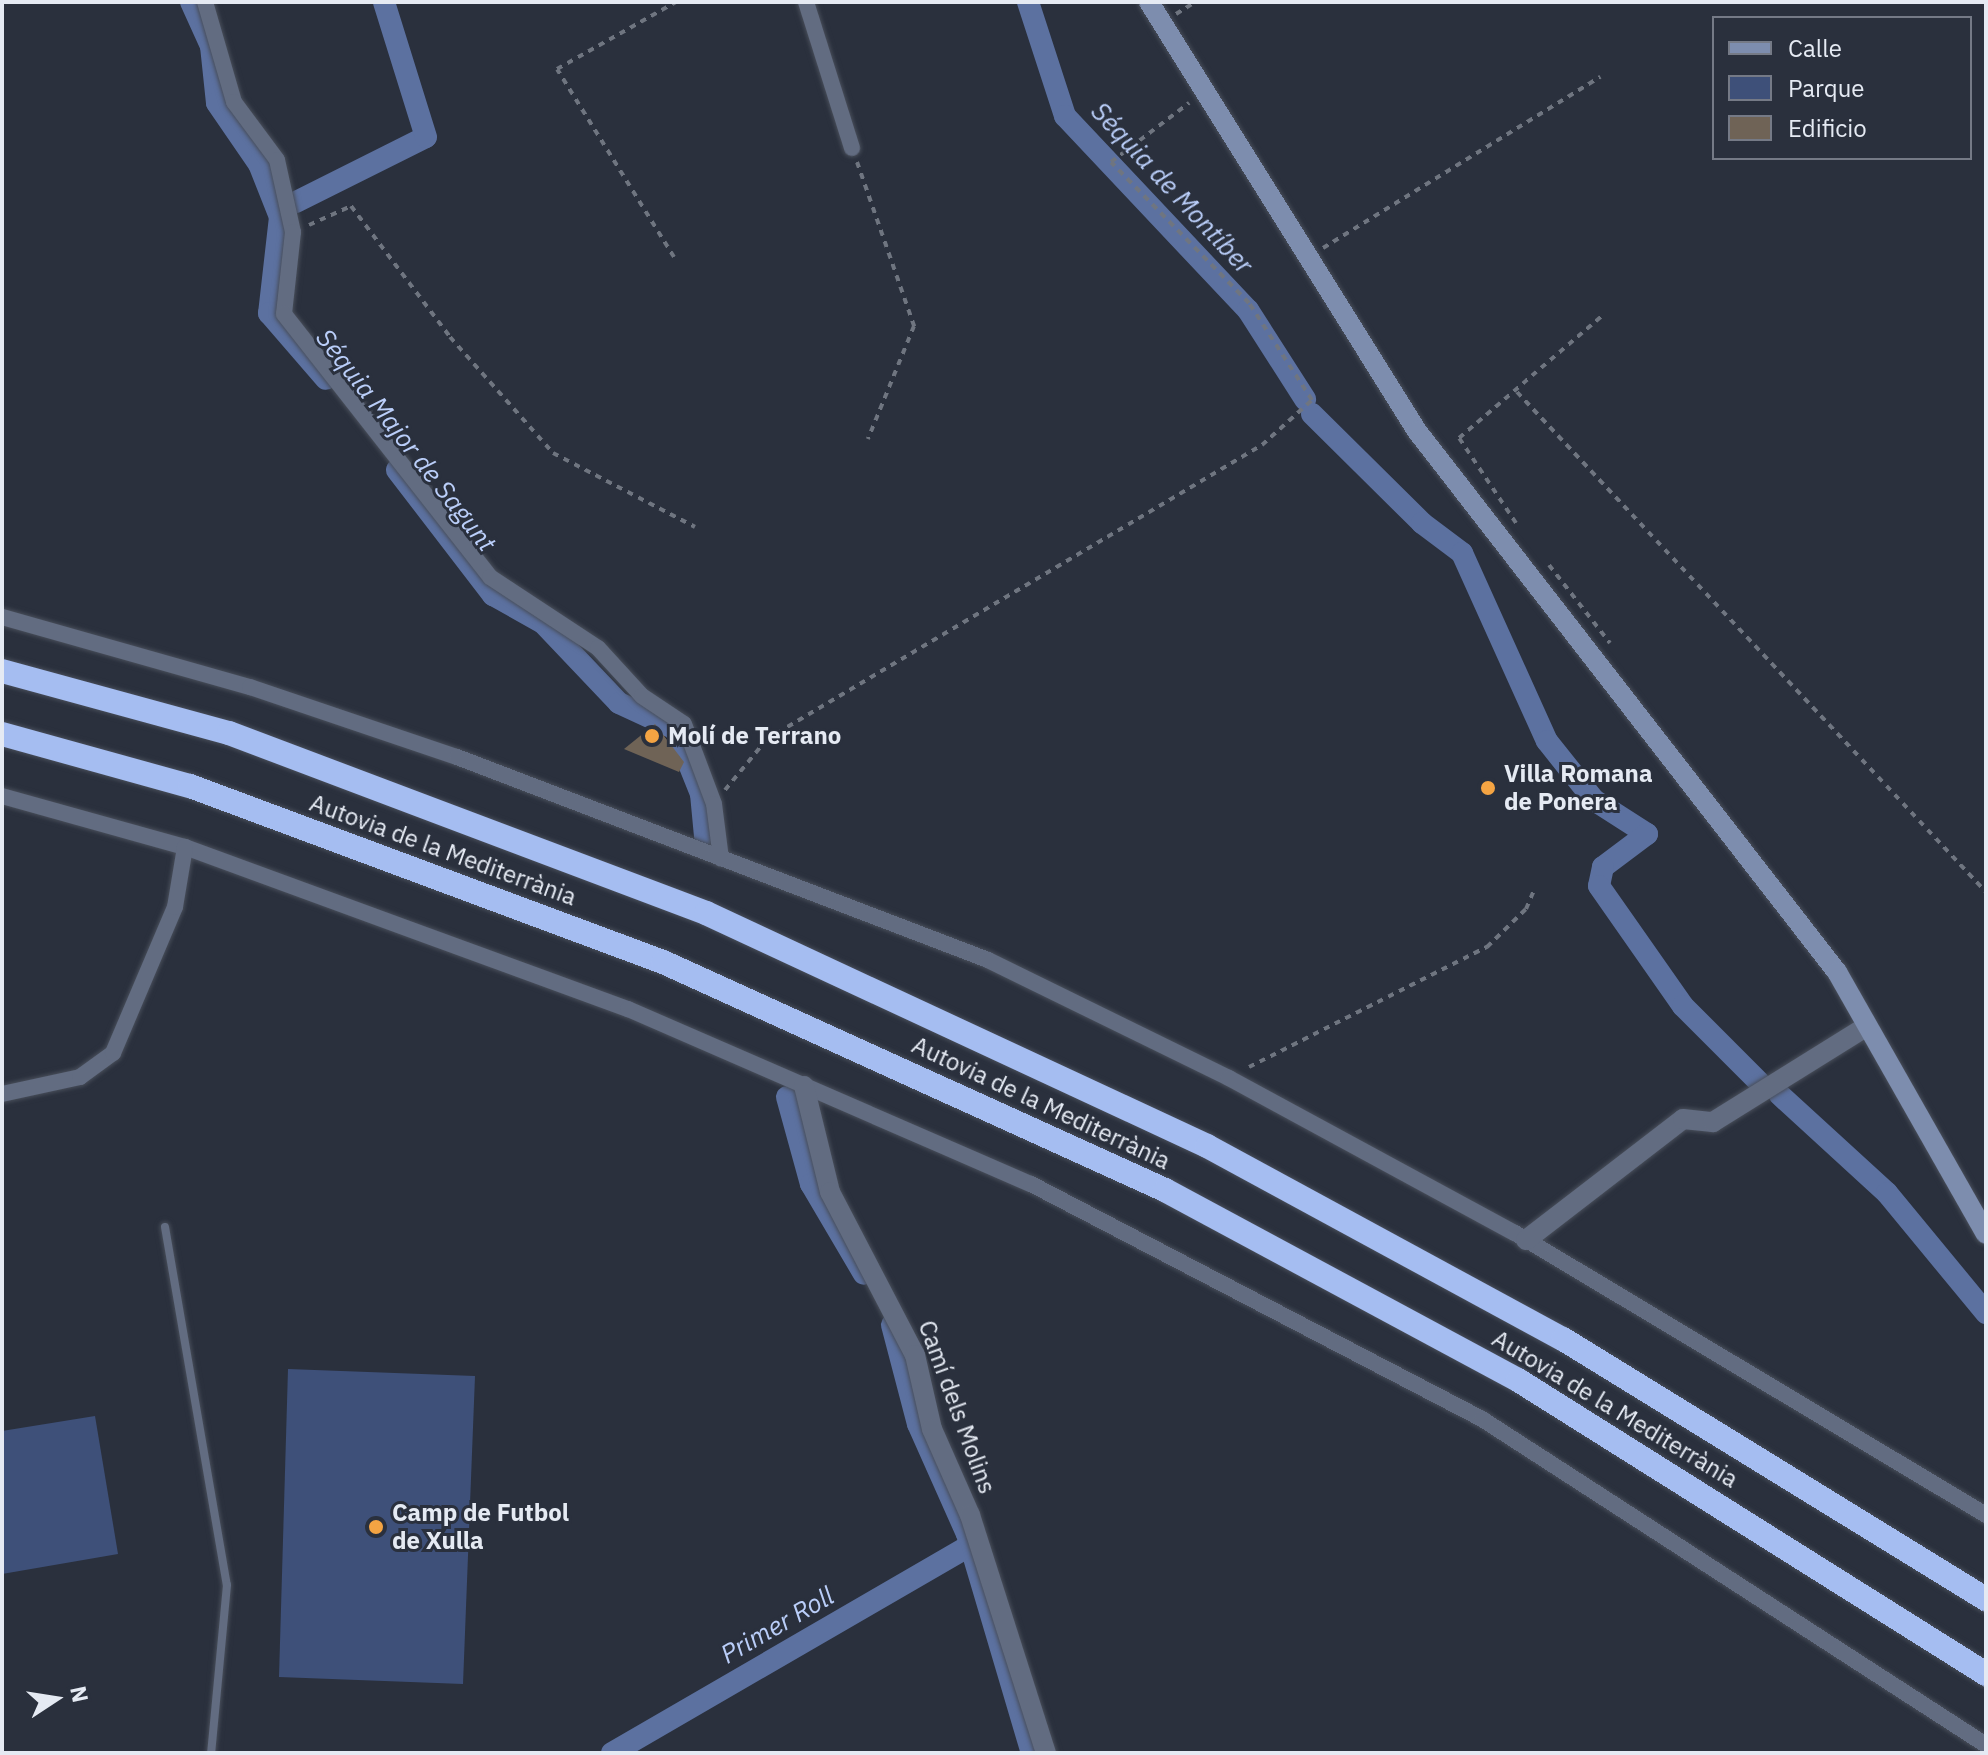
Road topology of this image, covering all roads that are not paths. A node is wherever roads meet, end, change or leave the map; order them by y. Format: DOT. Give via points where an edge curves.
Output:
graph roads {
  1 [pos="205,2"];
  2 [pos="806,2"];
  3 [pos="1149,2"];
  4 [pos="852,148"];
  5 [pos="2,617"];
  6 [pos="2,671"];
  7 [pos="2,734"];
  8 [pos="2,796"];
  9 [pos="185,847"];
  10 [pos="721,859"];
  11 [pos="1867,1026"];
  12 [pos="804,1086"];
  13 [pos="2,1094"];
  14 [pos="165,1227"];
  15 [pos="1986,1234"];
  16 [pos="1526,1240"];
  17 [pos="1986,1515"];
  18 [pos="1986,1599"];
  19 [pos="1986,1674"];
  20 [pos="1986,1745"];
  21 [pos="211,1753"];
  22 [pos="1046,1753"];
  1 -- 10 [label="street" via="234,102 277,160 293,232 284,314 490,577 598,648 642,696 684,724 714,804"];
  2 -- 4 [label="street"];
  3 -- 11 [label="main road" via="1304,259 1417,431 1804,928"];
  5 -- 10 [label="street" via="412,742"];
  6 -- 18 [label="highway, Autovia de la Mediterrània" via="229,733 706,913 1207,1146 1563,1339"];
  7 -- 19 [label="highway, Autovia de la Mediterrània" via="190,786 663,962 1165,1190 1518,1380"];
  8 -- 9 [label="street"];
  9 -- 12 [label="street" via="628,1009"];
  9 -- 13 [label="street" via="175,907 113,1053 80,1077"];
  10 -- 16 [label="street" via="988,960 1229,1078"];
  11 -- 15 [label="main road"];
  11 -- 16 [label="street" via="1713,1122 1683,1119"];
  12 -- 20 [label="street" via="1031,1184 1482,1419"];
  12 -- 22 [label="street, Camí dels Molins" via="830,1192 915,1355 932,1429 970,1515"];
  14 -- 21 [label="lane" via="227,1585"];
  16 -- 17 [label="street"];
}
